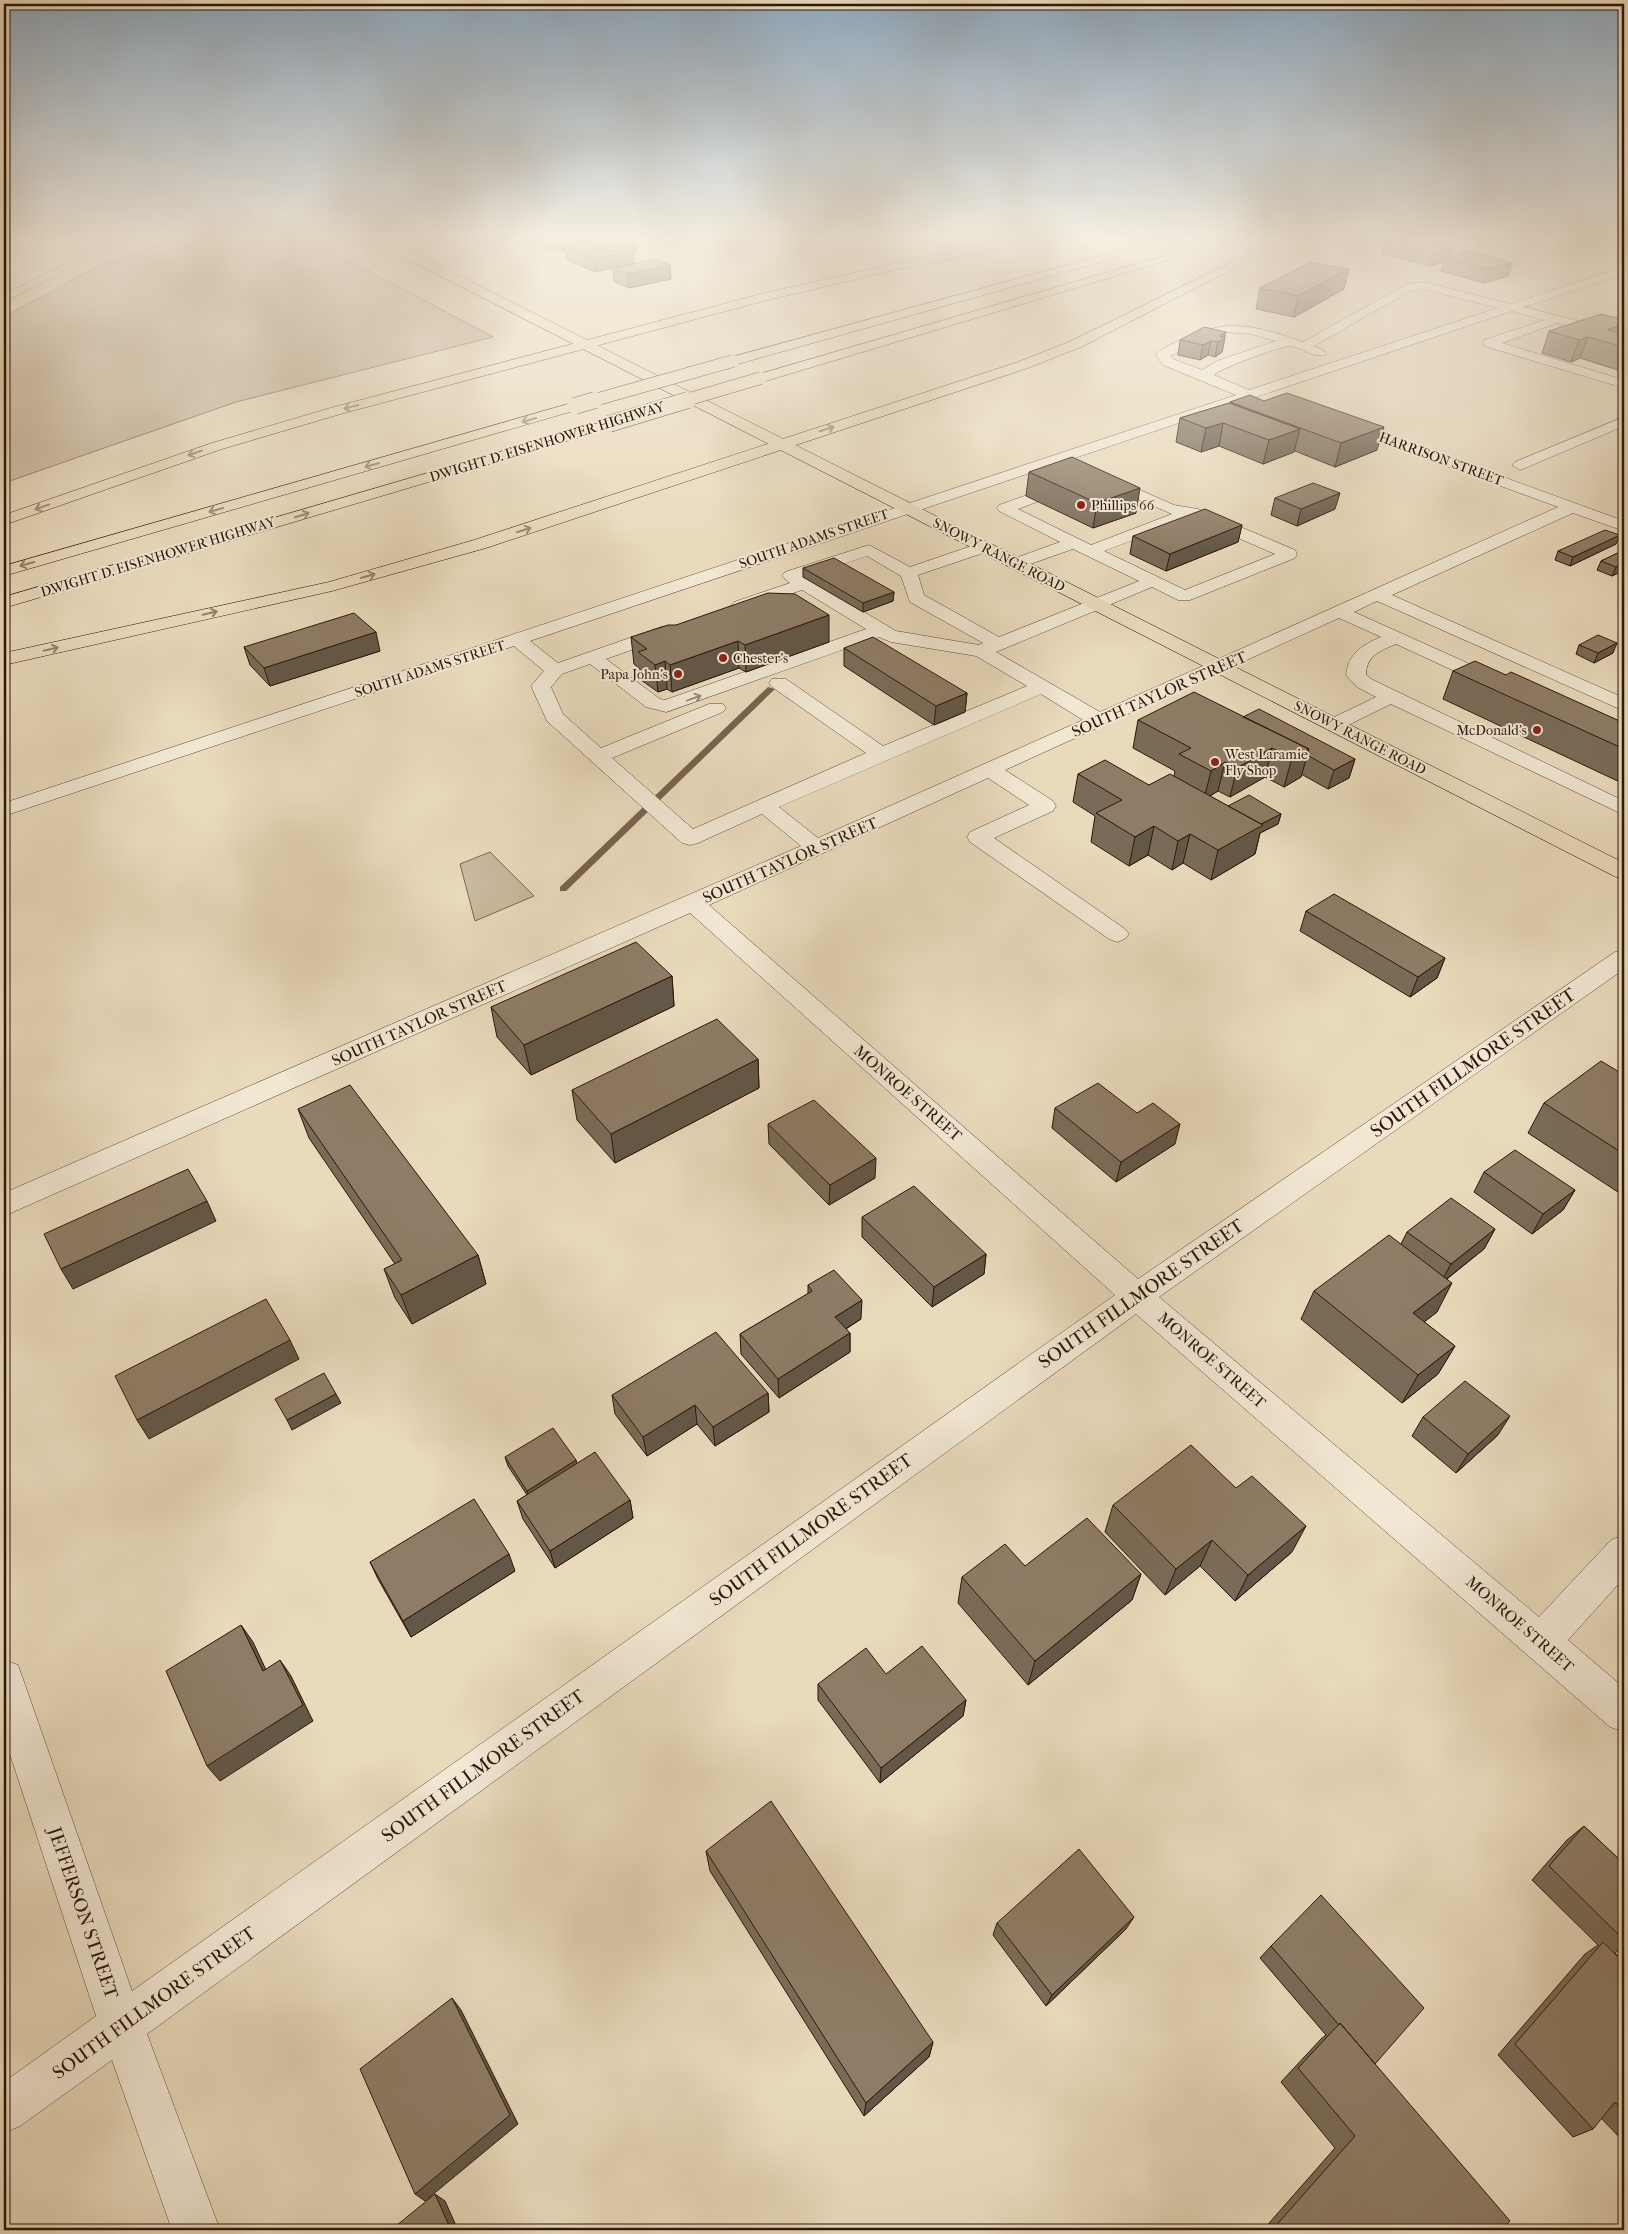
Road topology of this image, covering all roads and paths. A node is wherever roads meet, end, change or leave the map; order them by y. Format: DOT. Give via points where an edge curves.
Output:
graph roads {
  1 [pos="584,343"];
  2 [pos="796,343"];
  3 [pos="879,343"];
  4 [pos="1077,343"];
  5 [pos="1184,343"];
  6 [pos="1282,343"];
  7 [pos="1296,343"];
  8 [pos="1309,343"];
  9 [pos="1406,343"];
  10 [pos="1490,343"];
  11 [pos="1304,346"];
  12 [pos="1350,362"];
  13 [pos="1208,377"];
  14 [pos="1624,384"];
  15 [pos="1254,394"];
  16 [pos="1277,400"];
  17 [pos="1332,420"];
  18 [pos="1624,421"];
  19 [pos="781,444"];
  20 [pos="1057,459"];
  21 [pos="1520,465"];
  22 [pos="1086,476"];
  23 [pos="1572,507"];
  24 [pos="907,508"];
  25 [pos="1192,512"];
  26 [pos="4,520"];
  27 [pos="1624,526"];
  28 [pos="1074,543"];
  29 [pos="983,547"];
  30 [pos="1090,551"];
  31 [pos="1016,564"];
  32 [pos="4,571"];
  33 [pos="909,573"];
  34 [pos="1153,581"];
  35 [pos="803,584"];
  36 [pos="1378,595"];
  37 [pos="4,603"];
  38 [pos="1096,604"];
  39 [pos="720,612"];
  40 [pos="1340,612"];
  41 [pos="684,625"];
  42 [pos="886,633"];
  43 [pos="518,640"];
  44 [pos="1391,640"];
  45 [pos="989,648"];
  46 [pos="4,659"];
  47 [pos="584,660"];
  48 [pos="1219,667"];
  49 [pos="555,670"];
  50 [pos="779,683"];
  51 [pos="1042,687"];
  52 [pos="1509,694"];
  53 [pos="1400,701"];
  54 [pos="1624,705"];
  55 [pos="1100,721"];
  56 [pos="1333,725"];
  57 [pos="881,754"];
  58 [pos="598,756"];
  59 [pos="990,770"];
  60 [pos="1622,798"];
  61 [pos="764,806"];
  62 [pos="4,810"];
  63 [pos="817,848"];
  64 [pos="1624,872"];
  65 [pos="693,903"];
  66 [pos="1117,934"];
  67 [pos="1624,958"];
  68 [pos="4,1205"];
  69 [pos="1137,1296"];
  70 [pos="1624,1552"];
  71 [pos="1542,1642"];
  72 [pos="4,1679"];
  73 [pos="1624,1713"];
  74 [pos="122,2026"];
  75 [pos="4,2110"];
  76 [pos="196,2230"];
  1 -- 19 [label="main road, SNOWY RANGE ROAD"];
  1 -- 26 [label="main road, one-way" via="290,423"];
  2 -- 32 [label="main road, DWIGHT D. EISENHOWER HIGHWAY, one-way, bridge"];
  37 -- 3 [label="main road, DWIGHT D. EISENHOWER HIGHWAY, one-way, bridge"];
  19 -- 4 [label="main road, one-way" via="1023,365"];
  5 -- 13 [label="street" via="1162,356 1168,362"];
  6 -- 13 [label="street" via="1222,364 1207,372"];
  7 -- 11 [label="street"];
  8 -- 11 [label="street"];
  9 -- 12 [label="street, SOUTH ADAMS STREET"];
  10 -- 14 [label="street"];
  11 -- 12 [label="street"];
  12 -- 15 [label="street, SOUTH ADAMS STREET"];
  13 -- 15 [label="street"];
  15 -- 16 [label="street"];
  15 -- 20 [label="street, SOUTH ADAMS STREET"];
  17 -- 23 [label="street, HARRISON STREET"];
  18 -- 21 [label="street"];
  19 -- 24 [label="main road, SNOWY RANGE ROAD"];
  46 -- 19 [label="main road, one-way" via="341,583 480,544"];
  20 -- 22 [label="street"];
  20 -- 24 [label="street, SOUTH ADAMS STREET"];
  22 -- 25 [label="street" via="1170,508"];
  22 -- 28 [label="street" via="1005,508"];
  23 -- 27 [label="street, HARRISON STREET"];
  23 -- 36 [label="street, SOUTH TAYLOR STREET"];
  24 -- 29 [label="main road, SNOWY RANGE ROAD"];
  24 -- 43 [label="street, SOUTH ADAMS STREET"];
  25 -- 30 [label="street"];
  25 -- 34 [label="street" via="1289,554 1184,596"];
  28 -- 30 [label="street"];
  28 -- 31 [label="street"];
  29 -- 31 [label="main road, SNOWY RANGE ROAD"];
  29 -- 33 [label="street"];
  30 -- 34 [label="street"];
  31 -- 38 [label="main road, SNOWY RANGE ROAD"];
  33 -- 35 [label="street" via="870,550 791,576"];
  33 -- 45 [label="street" via="916,598"];
  34 -- 38 [label="street"];
  35 -- 39 [label="street"];
  35 -- 42 [label="street"];
  36 -- 40 [label="street, SOUTH TAYLOR STREET"];
  36 -- 54 [label="street"];
  38 -- 45 [label="street"];
  38 -- 48 [label="main road, SNOWY RANGE ROAD"];
  40 -- 44 [label="street"];
  40 -- 48 [label="street, SOUTH TAYLOR STREET"];
  41 -- 47 [label="street"];
  42 -- 45 [label="street"];
  47 -- 42 [label="street, one-way" via="639,707 666,706"];
  42 -- 50 [label="street"];
  43 -- 49 [label="street"];
  43 -- 62 [label="street, SOUTH ADAMS STREET"];
  44 -- 52 [label="street"];
  44 -- 53 [label="street" via="1361,656 1355,664 1356,675 1364,683"];
  45 -- 51 [label="street"];
  47 -- 49 [label="street"];
  48 -- 55 [label="street, SOUTH TAYLOR STREET"];
  48 -- 56 [label="main road, SNOWY RANGE ROAD"];
  49 -- 58 [label="street" via="541,686 554,716"];
  50 -- 57 [label="street"];
  50 -- 58 [label="street"];
  51 -- 55 [label="street"];
  51 -- 57 [label="street"];
  53 -- 56 [label="street"];
  53 -- 60 [label="street" via="1456,716"];
  55 -- 59 [label="street, SOUTH TAYLOR STREET"];
  56 -- 64 [label="main road, SNOWY RANGE ROAD"];
  57 -- 61 [label="street"];
  58 -- 61 [label="street" via="690,838"];
  59 -- 63 [label="street, SOUTH TAYLOR STREET"];
  59 -- 66 [label="street" via="1045,806 978,837"];
  61 -- 63 [label="street"];
  63 -- 65 [label="street, SOUTH TAYLOR STREET"];
  65 -- 68 [label="street, SOUTH TAYLOR STREET"];
  65 -- 69 [label="street, MONROE STREET"];
  67 -- 69 [label="street, SOUTH FILLMORE STREET"];
  69 -- 71 [label="street, MONROE STREET"];
  69 -- 74 [label="street, SOUTH FILLMORE STREET"];
  70 -- 71 [label="street"];
  71 -- 73 [label="street, MONROE STREET"];
  72 -- 74 [label="street, JEFFERSON STREET"];
  74 -- 75 [label="street, SOUTH FILLMORE STREET"];
  74 -- 76 [label="street, JEFFERSON STREET"];
}
